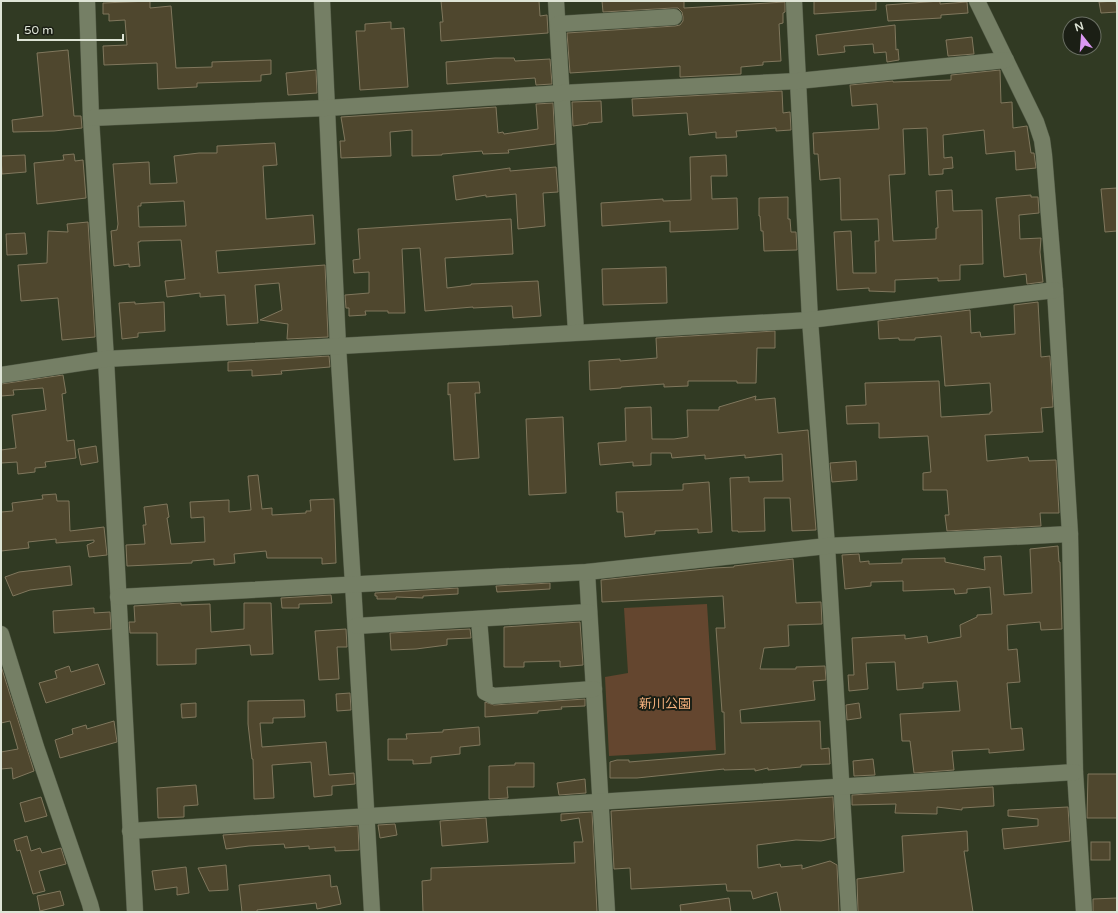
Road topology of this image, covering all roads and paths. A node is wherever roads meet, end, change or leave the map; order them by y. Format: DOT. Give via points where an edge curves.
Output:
graph roads {
  1 [pos="87,1"];
  2 [pos="322,1"];
  3 [pos="556,1"];
  4 [pos="794,1"];
  5 [pos="977,1"];
  6 [pos="674,17"];
  7 [pos="558,24"];
  8 [pos="1006,60"];
  9 [pos="798,81"];
  10 [pos="562,93"];
  11 [pos="327,108"];
  12 [pos="91,118"];
  13 [pos="1054,290"];
  14 [pos="810,320"];
  15 [pos="576,332"];
  16 [pos="338,346"];
  17 [pos="106,359"];
  18 [pos="1,375"];
  19 [pos="1070,534"];
  20 [pos="827,546"];
  21 [pos="587,572"];
  22 [pos="353,584"];
  23 [pos="118,597"];
  24 [pos="589,612"];
  25 [pos="479,619"];
  26 [pos="356,626"];
  27 [pos="1,634"];
  28 [pos="594,689"];
  29 [pos="1075,772"];
  30 [pos="842,787"];
  31 [pos="601,802"];
  32 [pos="366,816"];
  33 [pos="130,831"];
  34 [pos="92,912"];
  35 [pos="135,912"];
  36 [pos="372,912"];
  37 [pos="607,912"];
  38 [pos="849,912"];
  39 [pos="1084,912"];
  1 -- 12 [label="street"];
  2 -- 11 [label="street"];
  3 -- 7 [label="street"];
  4 -- 9 [label="street"];
  5 -- 8 [label="street"];
  6 -- 7 [label="street"];
  7 -- 10 [label="street"];
  8 -- 9 [label="street"];
  8 -- 13 [label="street" via="1042,140"];
  9 -- 10 [label="street"];
  9 -- 14 [label="street"];
  10 -- 11 [label="street"];
  10 -- 15 [label="street"];
  11 -- 12 [label="street"];
  11 -- 16 [label="street"];
  12 -- 17 [label="street"];
  13 -- 14 [label="street"];
  13 -- 19 [label="street"];
  14 -- 15 [label="street"];
  14 -- 20 [label="street"];
  15 -- 16 [label="street"];
  16 -- 17 [label="street"];
  16 -- 22 [label="street"];
  17 -- 18 [label="street"];
  17 -- 23 [label="street"];
  19 -- 20 [label="street"];
  19 -- 29 [label="street"];
  20 -- 21 [label="street"];
  20 -- 30 [label="street"];
  21 -- 22 [label="street"];
  21 -- 24 [label="street"];
  22 -- 23 [label="street"];
  22 -- 26 [label="street"];
  23 -- 33 [label="street"];
  24 -- 25 [label="street"];
  24 -- 28 [label="street"];
  25 -- 26 [label="street"];
  25 -- 28 [label="street" via="485,692 493,696"];
  26 -- 32 [label="street"];
  27 -- 34 [label="street"];
  28 -- 31 [label="street"];
  29 -- 30 [label="street"];
  29 -- 39 [label="street"];
  30 -- 31 [label="street"];
  30 -- 38 [label="street"];
  31 -- 32 [label="street"];
  31 -- 37 [label="street"];
  32 -- 33 [label="street"];
  32 -- 36 [label="street"];
  33 -- 35 [label="street"];
}
